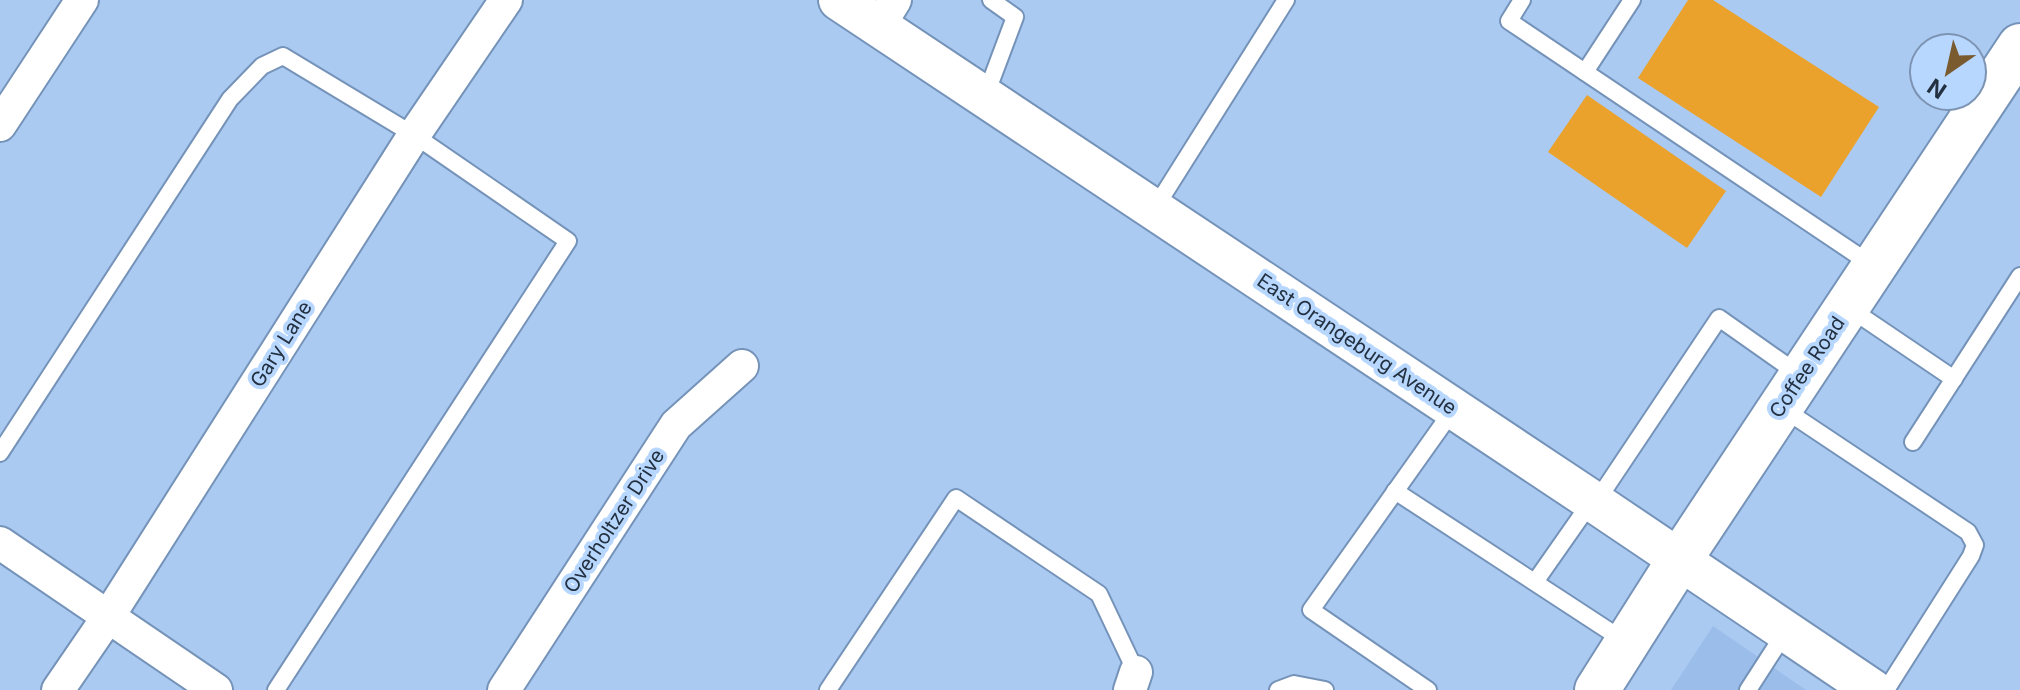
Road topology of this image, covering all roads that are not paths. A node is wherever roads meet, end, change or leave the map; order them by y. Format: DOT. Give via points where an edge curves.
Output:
graph roads {
  1 [pos="82,0"];
  2 [pos="506,0"];
  3 [pos="839,0"];
  4 [pos="991,0"];
  5 [pos="1286,0"];
  6 [pos="1522,0"];
  7 [pos="1632,0"];
  8 [pos="887,13"];
  9 [pos="2020,46"];
  10 [pos="1585,72"];
  11 [pos="985,97"];
  12 [pos="0,125"];
  13 [pos="414,135"];
  14 [pos="1154,209"];
  15 [pos="1874,266"];
  16 [pos="2020,276"];
  17 [pos="1847,307"];
  18 [pos="742,366"];
  19 [pos="1954,379"];
  20 [pos="1791,392"];
  21 [pos="1454,408"];
  22 [pos="1913,442"];
  23 [pos="0,453"];
  24 [pos="1395,491"];
  25 [pos="1593,502"];
  26 [pos="0,543"];
  27 [pos="1680,559"];
  28 [pos="1535,582"];
  29 [pos="108,617"];
  30 [pos="1786,631"];
  31 [pos="1627,643"];
  32 [pos="1133,681"];
  33 [pos="58,690"];
  34 [pos="216,690"];
  35 [pos="276,690"];
  36 [pos="504,690"];
  37 [pos="828,690"];
  38 [pos="1278,690"];
  39 [pos="1325,690"];
  40 [pos="1428,690"];
  41 [pos="1597,690"];
  42 [pos="1748,690"];
  43 [pos="1873,690"];
  44 [pos="1886,690"];
  1 -- 12 [label="street"];
  2 -- 13 [label="street, Gary Lane"];
  3 -- 8 [label="street, East Orangeburg Avenue"];
  4 -- 11 [label="lane" via="1015,17"];
  5 -- 14 [label="lane"];
  6 -- 10 [label="lane" via="1509,21"];
  7 -- 10 [label="lane"];
  8 -- 11 [label="street, East Orangeburg Avenue"];
  9 -- 15 [label="main road, Coffee Road"];
  10 -- 15 [label="lane"];
  11 -- 14 [label="street, East Orangeburg Avenue"];
  13 -- 23 [label="lane" via="283,56 262,66 230,99"];
  13 -- 29 [label="street, Gary Lane"];
  13 -- 35 [label="lane" via="568,241"];
  14 -- 21 [label="street, East Orangeburg Avenue"];
  15 -- 17 [label="main road, Coffee Road"];
  16 -- 19 [label="lane"];
  17 -- 19 [label="lane"];
  17 -- 20 [label="main road, Coffee Road"];
  18 -- 36 [label="street, Overholtzer Drive" via="676,425"];
  19 -- 22 [label="lane"];
  20 -- 25 [label="lane" via="1719,318"];
  20 -- 27 [label="main road, Coffee Road"];
  20 -- 44 [label="lane" via="1968,532 1975,545"];
  21 -- 24 [label="lane"];
  21 -- 25 [label="street, East Orangeburg Avenue"];
  24 -- 28 [label="lane"];
  24 -- 40 [label="lane" via="1311,610"];
  25 -- 27 [label="street, East Orangeburg Avenue"];
  25 -- 28 [label="lane"];
  26 -- 29 [label="street"];
  27 -- 30 [label="street, East Orangeburg Avenue"];
  27 -- 31 [label="main road, Coffee Road"];
  28 -- 31 [label="lane"];
  29 -- 33 [label="street, Gary Lane"];
  29 -- 34 [label="street"];
  30 -- 42 [label="lane"];
  30 -- 43 [label="street, East Orangeburg Avenue"];
  31 -- 41 [label="main road, Coffee Road"];
  32 -- 37 [label="lane" via="1099,594 956,498"];
  38 -- 39 [label="lane" via="1294,684"];
}
